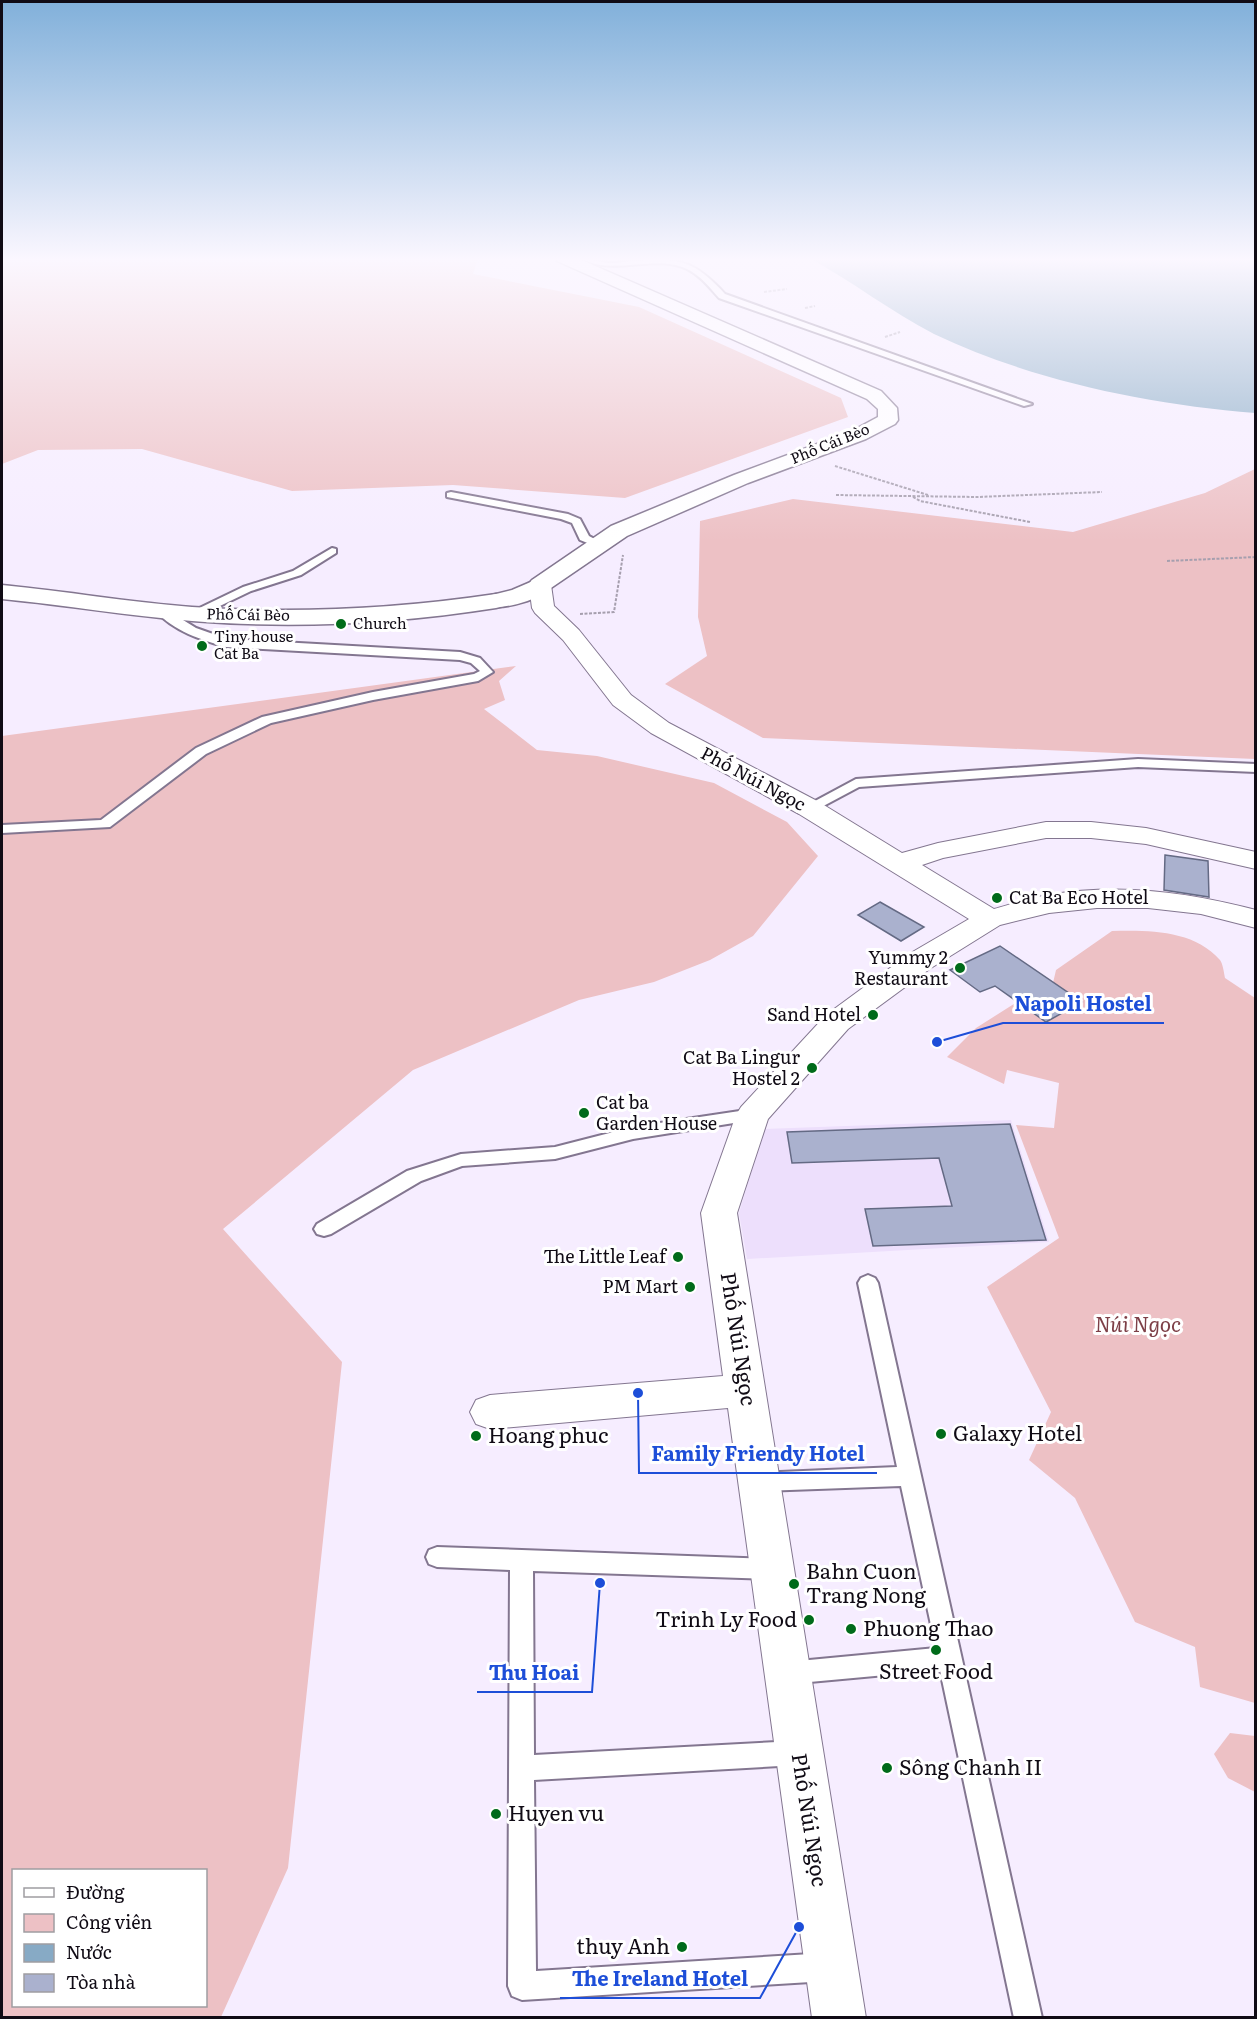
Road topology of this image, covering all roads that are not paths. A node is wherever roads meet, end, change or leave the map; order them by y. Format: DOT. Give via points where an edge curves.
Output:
graph roads {
  1 [pos="777,352"];
  2 [pos="880,352"];
  3 [pos="1027,404"];
  4 [pos="451,495"];
  5 [pos="600,545"];
  6 [pos="332,551"];
  7 [pos="2,592"];
  8 [pos="544,603"];
  9 [pos="162,610"];
  10 [pos="193,614"];
  11 [pos="1256,768"];
  12 [pos="809,808"];
  13 [pos="2,829"];
  14 [pos="1256,861"];
  15 [pos="898,863"];
  16 [pos="990,919"];
  17 [pos="1256,919"];
  18 [pos="753,1114"];
  19 [pos="324,1229"];
  20 [pos="868,1283"];
  21 [pos="746,1390"];
  22 [pos="490,1412"];
  23 [pos="910,1476"];
  24 [pos="758,1482"];
  25 [pos="436,1557"];
  26 [pos="521,1560"];
  27 [pos="771,1569"];
  28 [pos="950,1658"];
  29 [pos="787,1673"];
  30 [pos="798,1753"];
  31 [pos="522,1768"];
  32 [pos="831,1967"];
  33 [pos="839,2018"];
  34 [pos="1028,2018"];
  1 -- 5 [label="main road, Phố Cái Bèo" via="874,395 887,408 888,420 619,531"];
  2 -- 3 [label="lane"];
  4 -- 5 [label="lane" via="564,516 576,521 584,538"];
  5 -- 8 [label="main road, Phố Cái Bèo"];
  6 -- 10 [label="lane" via="297,573 246,589"];
  7 -- 9 [label="main road, Phố Cái Bèo"];
  8 -- 10 [label="main road, Phố Cái Bèo" via="520,595 466,606 369,615"];
  8 -- 12 [label="street, Phố Núi Ngọc" via="622,700 650,721"];
  9 -- 10 [label="main road, Phố Cái Bèo"];
  9 -- 13 [label="lane" via="178,625 226,643 460,656 477,660 487,672 267,720 201,751 105,824"];
  11 -- 12 [label="lane" via="1138,763 856,783"];
  12 -- 15 [label="street, Phố Núi Ngọc"];
  14 -- 15 [label="street" via="1146,836 1046,830 938,851"];
  15 -- 16 [label="street, Phố Núi Ngọc"];
  16 -- 17 [label="street, Phố Núi Ngọc" via="1048,904 1148,899 1202,905"];
  16 -- 18 [label="street, Phố Núi Ngọc" via="920,961 837,1022"];
  18 -- 19 [label="lane" via="633,1133 555,1153 461,1160 414,1176"];
  18 -- 21 [label="street, Phố Núi Ngọc" via="719,1213"];
  20 -- 23 [label="lane"];
  21 -- 22 [label="street"];
  21 -- 24 [label="street, Phố Núi Ngọc"];
  23 -- 24 [label="lane"];
  23 -- 28 [label="lane"];
  24 -- 27 [label="street, Phố Núi Ngọc"];
  25 -- 26 [label="lane"];
  26 -- 27 [label="lane"];
  26 -- 31 [label="lane"];
  27 -- 29 [label="street, Phố Núi Ngọc"];
  28 -- 29 [label="lane"];
  28 -- 34 [label="lane"];
  29 -- 30 [label="street, Phố Núi Ngọc"];
  30 -- 31 [label="lane"];
  30 -- 32 [label="street, Phố Núi Ngọc"];
  31 -- 32 [label="lane" via="522,1986"];
  32 -- 33 [label="street, Phố Núi Ngọc"];
}
